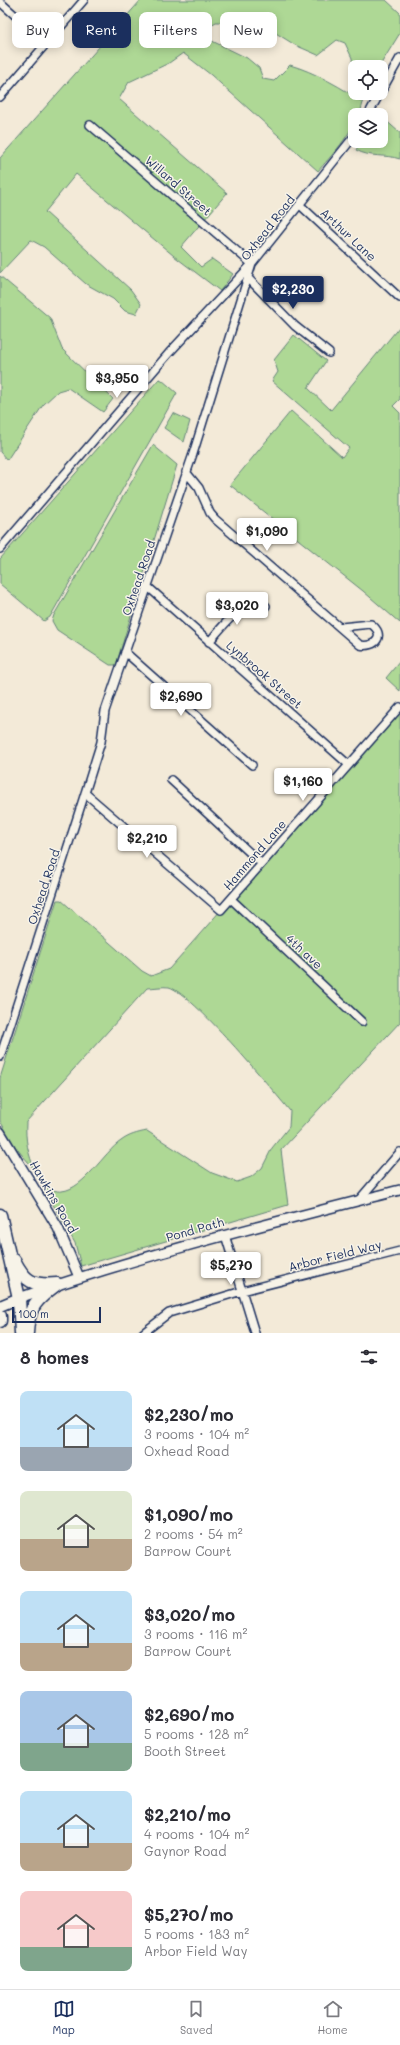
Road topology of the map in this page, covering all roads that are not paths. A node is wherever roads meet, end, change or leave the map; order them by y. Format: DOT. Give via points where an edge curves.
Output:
graph roads {
  1 [pos="84,0"];
  2 [pos="0,2"];
  3 [pos="12,13"];
  4 [pos="64,23"];
  5 [pos="42,48"];
  6 [pos="400,58"];
  7 [pos="388,79"];
  8 [pos="0,97"];
  9 [pos="90,125"];
  10 [pos="348,144"];
  11 [pos="300,205"];
  12 [pos="252,264"];
  13 [pos="247,277"];
  14 [pos="400,298"];
  15 [pos="330,353"];
  16 [pos="186,472"];
  17 [pos="0,549"];
  18 [pos="147,586"];
  19 [pos="266,606"];
  20 [pos="341,627"];
  21 [pos="209,642"];
  22 [pos="125,652"];
  23 [pos="400,707"];
  24 [pos="349,764"];
  25 [pos="252,765"];
  26 [pos="170,780"];
  27 [pos="86,793"];
  28 [pos="261,863"];
  29 [pos="231,899"];
  30 [pos="362,1022"];
  31 [pos="0,1057"];
  32 [pos="0,1132"];
  33 [pos="400,1152"];
  34 [pos="400,1190"];
  35 [pos="358,1201"];
  36 [pos="0,1215"];
  37 [pos="225,1235"];
  38 [pos="7,1247"];
  39 [pos="400,1251"];
  40 [pos="79,1277"];
  41 [pos="57,1284"];
  42 [pos="242,1291"];
  43 [pos="19,1298"];
  44 [pos="0,1306"];
  45 [pos="0,1316"];
  46 [pos="0,1321"];
  47 [pos="21,1333"];
  48 [pos="27,1333"];
  49 [pos="143,1333"];
  50 [pos="255,1333"];
  1 -- 4 [label="street"];
  2 -- 3 [label="street"];
  5 -- 8 [label="street"];
  6 -- 7 [label="street"];
  9 -- 12 [label="street, Willard Street"];
  10 -- 11 [label="street, Oxhead Road"];
  11 -- 12 [label="street, Oxhead Road"];
  11 -- 14 [label="street, Arthur Lane"];
  12 -- 13 [label="street, Oxhead Road"];
  12 -- 17 [label="street" via="169,353"];
  13 -- 15 [label="street" via="295,326"];
  13 -- 16 [label="street, Oxhead Road"];
  16 -- 18 [label="street, Oxhead Road"];
  16 -- 20 [label="street" via="199,488 215,519"];
  18 -- 21 [label="street, Lynbrook Street"];
  18 -- 22 [label="street, Oxhead Road"];
  19 -- 21 [label="street" via="256,602 249,604 232,616"];
  20 -- 20 [label="street" via="371,624 379,634 378,640 371,645 360,645"];
  21 -- 24 [label="street, Lynbrook Street"];
  22 -- 25 [label="street"];
  22 -- 27 [label="street, Oxhead Road" via="105,711 101,742"];
  23 -- 24 [label="street, Hammond Lane"];
  24 -- 28 [label="street, Hammond Lane"];
  26 -- 28 [label="street"];
  27 -- 29 [label="street, Hammond Lane" via="221,910"];
  27 -- 31 [label="street, Oxhead Road"];
  28 -- 29 [label="street, Hammond Lane"];
  29 -- 30 [label="street, 4th ave"];
  32 -- 40 [label="street, Hawkins Road" via="58,1228"];
  33 -- 35 [label="street"];
  34 -- 35 [label="street, Pond Path"];
  35 -- 37 [label="street, Pond Path"];
  36 -- 38 [label="highway"];
  37 -- 40 [label="street, Pond Path"];
  37 -- 42 [label="street"];
  38 -- 41 [label="highway" via="24,1278 38,1284"];
  38 -- 43 [label="highway"];
  39 -- 42 [label="street, Arbor Field Way"];
  40 -- 41 [label="street, Pond Path"];
  41 -- 43 [label="street, Pond Path"];
  41 -- 48 [label="highway" via="39,1298 31,1311"];
  42 -- 49 [label="street, Arbor Field Way" via="169,1313"];
  42 -- 50 [label="street"];
  43 -- 44 [label="main road, Pond Path"];
  43 -- 47 [label="highway"];
  45 -- 46 [label="highway"];
}
